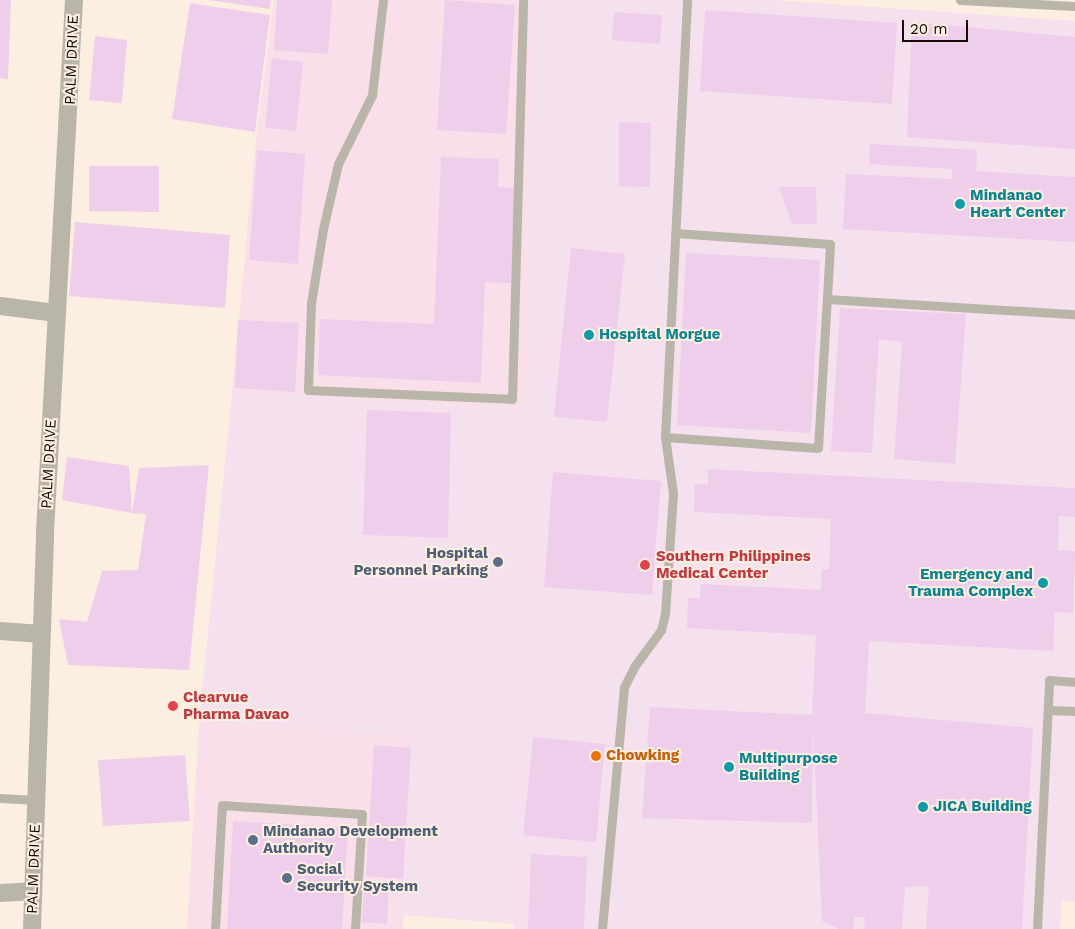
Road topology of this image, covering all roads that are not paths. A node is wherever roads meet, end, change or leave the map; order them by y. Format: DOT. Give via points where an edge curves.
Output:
graph roads {
  1 [pos="74,0"];
  2 [pos="383,0"];
  3 [pos="523,0"];
  4 [pos="688,0"];
  5 [pos="960,0"];
  6 [pos="1075,6"];
  7 [pos="675,233"];
  8 [pos="827,299"];
  9 [pos="0,306"];
  10 [pos="57,313"];
  11 [pos="1075,314"];
  12 [pos="665,437"];
  13 [pos="0,631"];
  14 [pos="41,634"];
  15 [pos="1075,682"];
  16 [pos="1048,710"];
  17 [pos="1075,711"];
  18 [pos="0,798"];
  19 [pos="36,800"];
  20 [pos="33,891"];
  21 [pos="0,893"];
  22 [pos="32,929"];
  23 [pos="215,929"];
  24 [pos="355,929"];
  25 [pos="602,929"];
  26 [pos="1037,929"];
  1 -- 10 [label="street, PALM DRIVE"];
  2 -- 3 [label="lane" via="372,94 338,164 323,228 311,302 308,390 512,399"];
  4 -- 7 [label="lane"];
  5 -- 6 [label="lane"];
  7 -- 8 [label="lane" via="830,244"];
  7 -- 12 [label="lane"];
  8 -- 11 [label="lane"];
  8 -- 12 [label="lane" via="818,448"];
  9 -- 10 [label="street"];
  10 -- 14 [label="street, PALM DRIVE"];
  12 -- 25 [label="lane" via="673,493 665,614 661,630 634,667 624,687"];
  13 -- 14 [label="street"];
  14 -- 19 [label="street, PALM DRIVE"];
  15 -- 16 [label="lane" via="1049,680"];
  16 -- 17 [label="lane"];
  16 -- 26 [label="lane"];
  18 -- 19 [label="lane"];
  19 -- 20 [label="street, PALM DRIVE"];
  20 -- 21 [label="street"];
  20 -- 22 [label="street, PALM DRIVE"];
  23 -- 24 [label="lane" via="222,805 362,814"];
}
